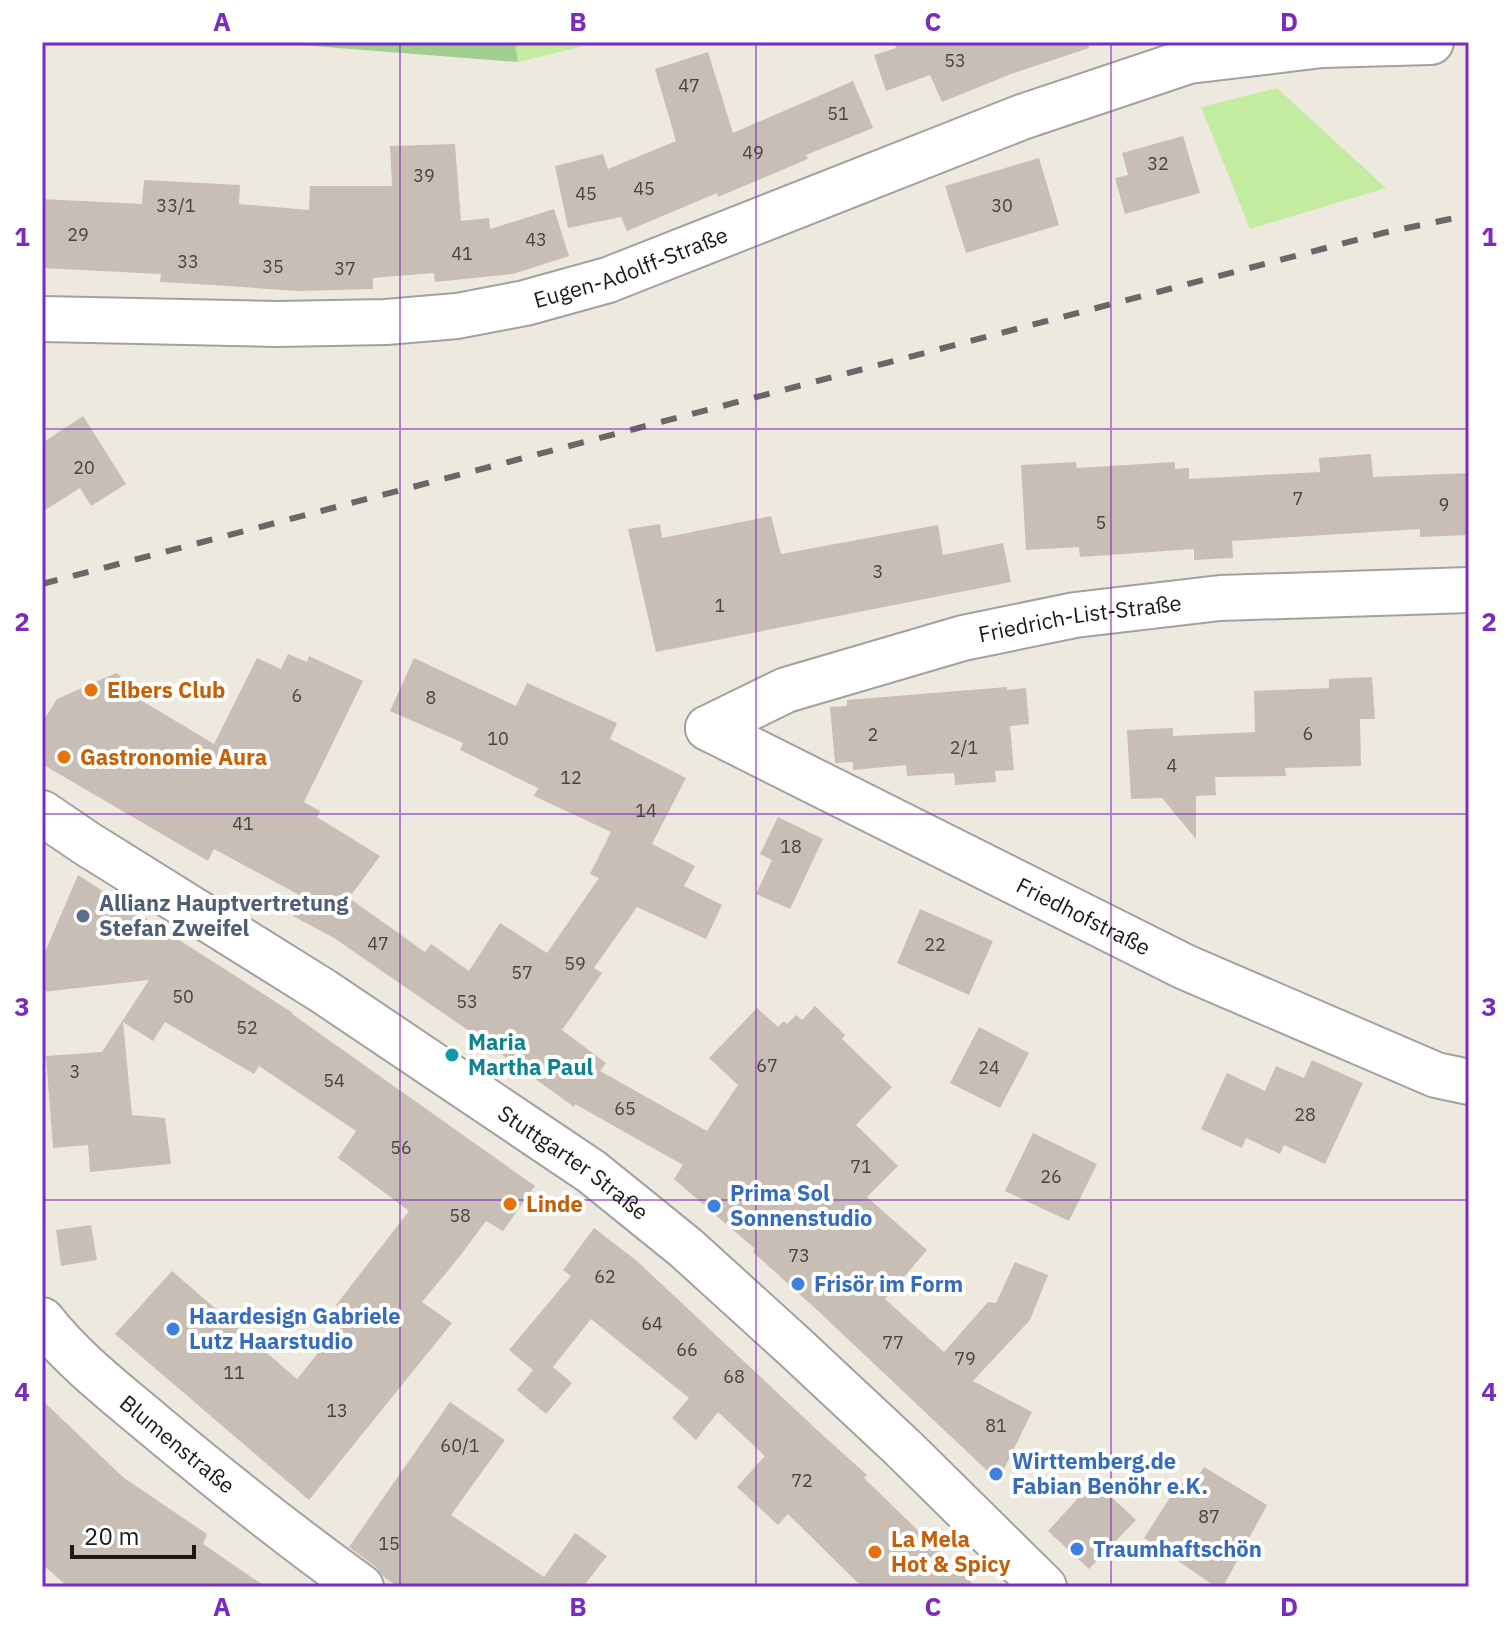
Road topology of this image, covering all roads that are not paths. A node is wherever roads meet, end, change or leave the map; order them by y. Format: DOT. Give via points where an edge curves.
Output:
graph roads {
  1 [pos="1431,42"];
  2 [pos="1204,51"];
  3 [pos="42,319"];
  4 [pos="1469,590"];
  5 [pos="708,728"];
  6 [pos="42,813"];
  7 [pos="86,843"];
  8 [pos="42,851"];
  9 [pos="1469,1082"];
  10 [pos="42,1320"];
  11 [pos="361,1587"];
  12 [pos="1044,1587"];
  1 -- 2 [label="street, Eugen-Adolff-Straße"];
  2 -- 3 [label="street, Eugen-Adolff-Straße" via="623,274 525,303 386,322"];
  4 -- 5 [label="street, Friedrich-List-Straße" via="1220,598 1075,615 963,638 786,690"];
  5 -- 9 [label="street, Friedhofstraße" via="1185,967 1436,1075"];
  6 -- 7 [label="street, Stuttgarter Straße"];
  7 -- 8 [label="street"];
  7 -- 12 [label="street, Stuttgarter Straße" via="323,991 592,1172 750,1306"];
  10 -- 11 [label="street, Blumenstraße" via="156,1427"];
}
